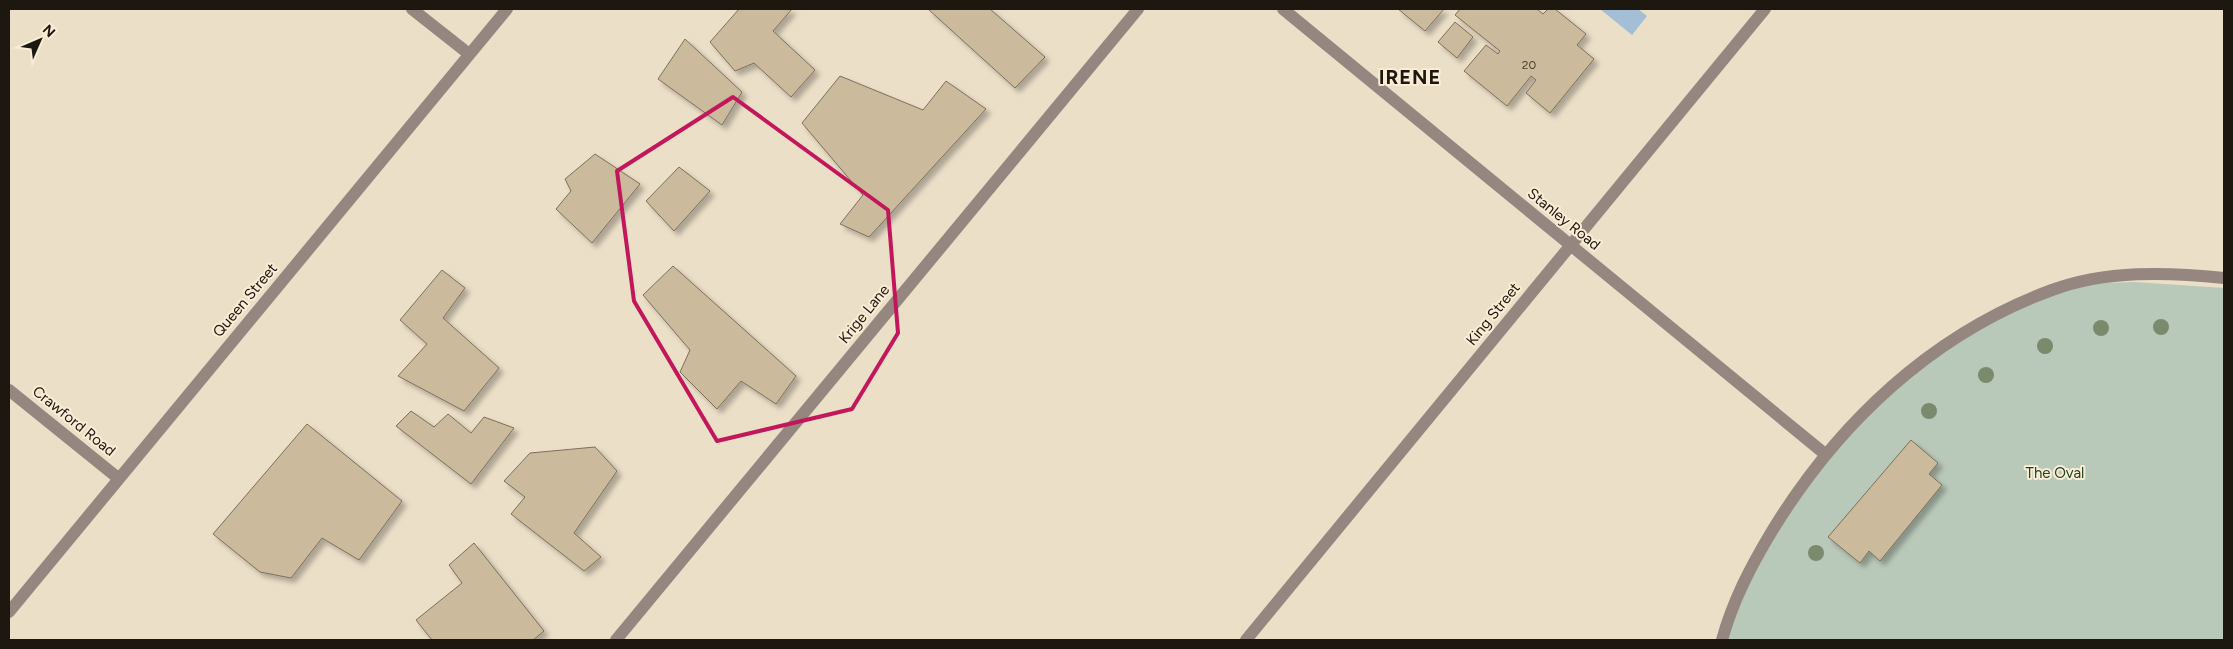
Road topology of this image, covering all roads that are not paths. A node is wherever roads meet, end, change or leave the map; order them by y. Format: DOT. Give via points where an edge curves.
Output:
graph roads {
  1 [pos="412,9"];
  2 [pos="507,9"];
  3 [pos="1138,9"];
  4 [pos="1283,9"];
  5 [pos="1765,9"];
  6 [pos="469,54"];
  7 [pos="1570,245"];
  8 [pos="2224,278"];
  9 [pos="9,390"];
  10 [pos="1825,454"];
  11 [pos="118,478"];
  12 [pos="9,612"];
  13 [pos="616,640"];
  14 [pos="1246,640"];
  15 [pos="1722,640"];
  1 -- 6 [label="street"];
  2 -- 6 [label="street, Queen Street"];
  3 -- 13 [label="street, Krige Lane"];
  4 -- 7 [label="street, Stanley Road"];
  5 -- 7 [label="street, King Street"];
  6 -- 11 [label="street, Queen Street"];
  7 -- 10 [label="street, Stanley Road"];
  7 -- 14 [label="street, King Street"];
  8 -- 10 [label="street" via="2124,275 2058,288 2004,311 1967,329 1911,369 1874,402"];
  9 -- 11 [label="street, Crawford Road"];
  10 -- 15 [label="street" via="1760,552 1736,596"];
  11 -- 12 [label="street, Queen Street"];
}
